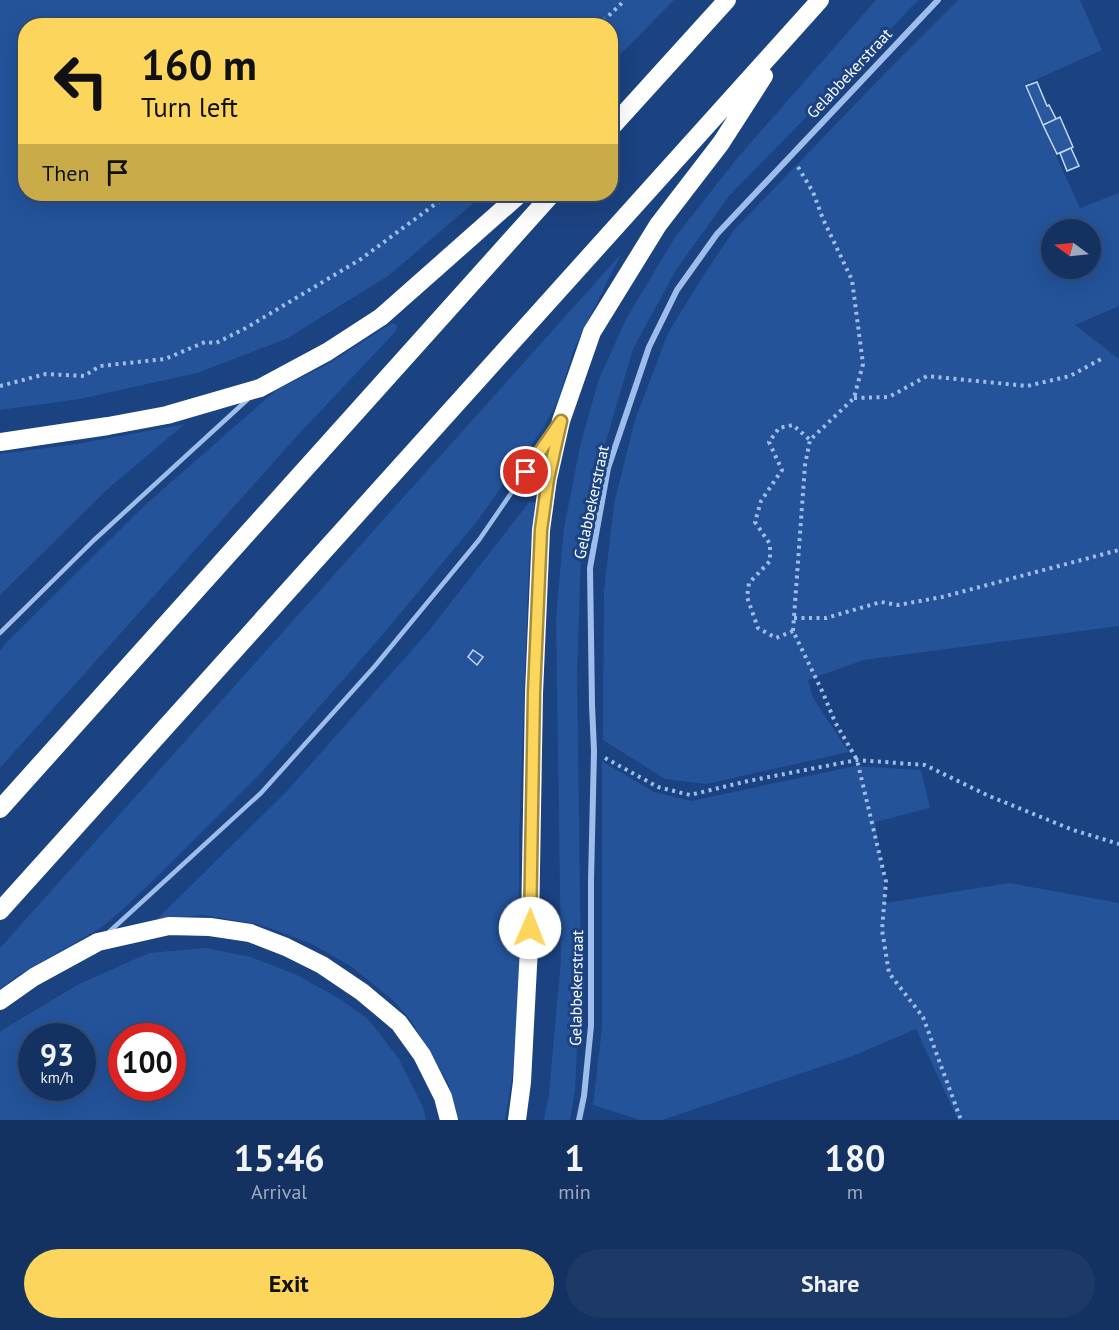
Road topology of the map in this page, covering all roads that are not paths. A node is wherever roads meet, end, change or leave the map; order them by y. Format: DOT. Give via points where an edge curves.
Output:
graph roads {
  1 [pos="727,0"];
  2 [pos="820,0"];
  3 [pos="938,0"];
  4 [pos="796,27"];
  5 [pos="618,120"];
  6 [pos="512,201"];
  7 [pos="546,201"];
  8 [pos="260,388"];
  9 [pos="561,421"];
  10 [pos="0,442"];
  11 [pos="0,633"];
  12 [pos="0,809"];
  13 [pos="0,911"];
  14 [pos="98,942"];
  15 [pos="0,1001"];
  16 [pos="449,1120"];
  17 [pos="517,1120"];
  18 [pos="579,1120"];
  1 -- 5 [label="highway"];
  2 -- 4 [label="highway"];
  3 -- 18 [label="street, Gelabbekerstraat" via="717,234 677,290 649,347 608,468 590,568 594,752 591,1026"];
  4 -- 9 [label="highway" via="721,143 658,225 592,332"];
  4 -- 13 [label="highway"];
  6 -- 8 [label="highway" via="381,317"];
  7 -- 12 [label="highway"];
  8 -- 10 [label="highway" via="167,415"];
  8 -- 11 [label="lane"];
  9 -- 14 [label="lane" via="479,540 375,666 261,793"];
  9 -- 17 [label="highway" via="541,530 530,928"];
  14 -- 15 [label="highway" via="34,977"];
  14 -- 16 [label="highway" via="169,926 210,927 250,933 322,965 399,1023 422,1055 444,1097"];
}
